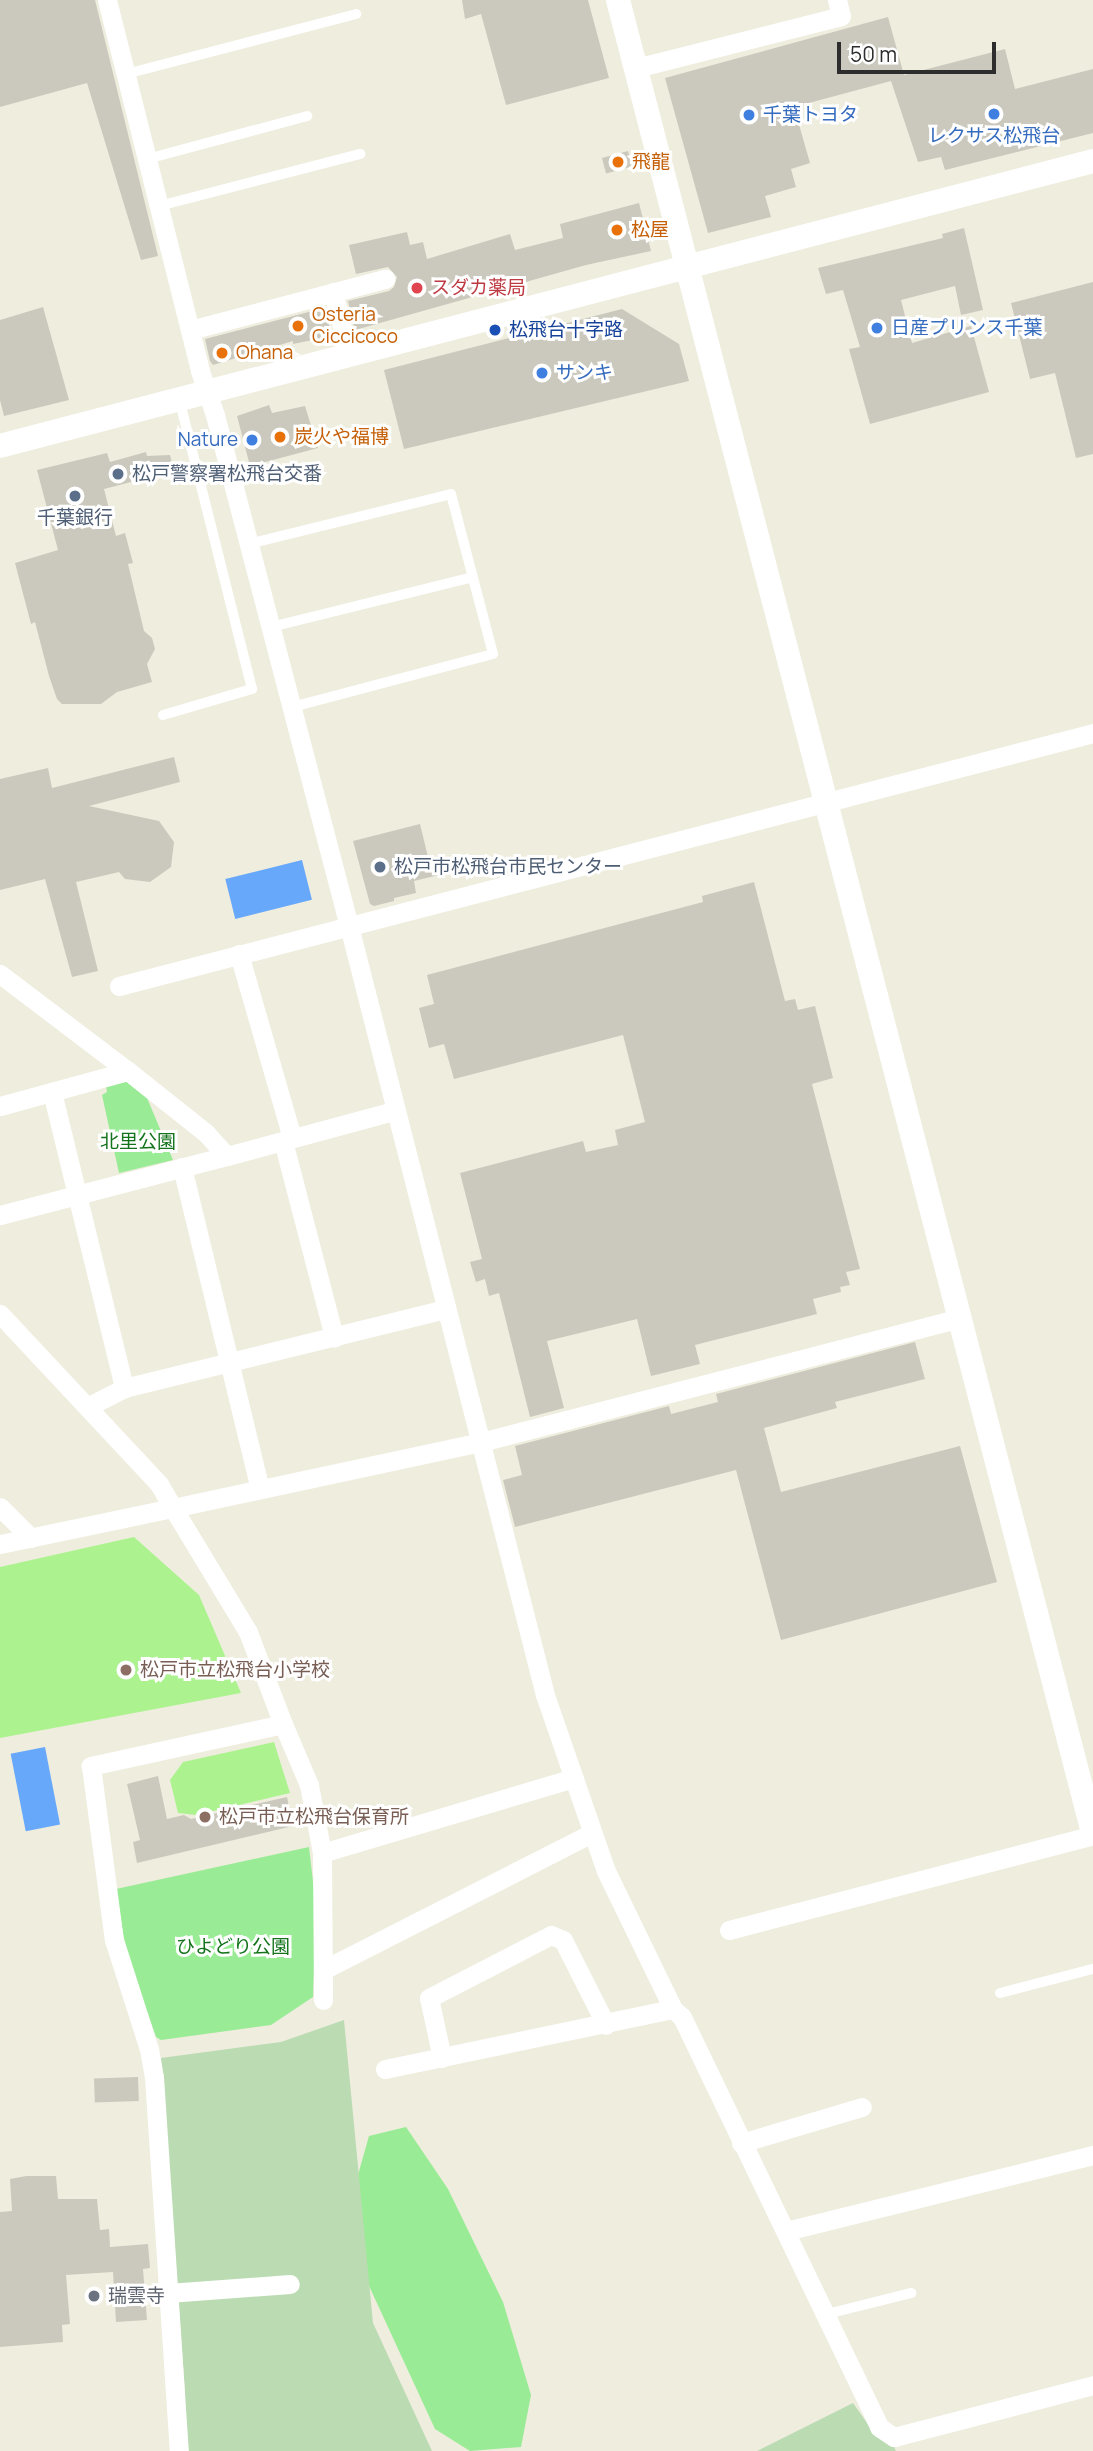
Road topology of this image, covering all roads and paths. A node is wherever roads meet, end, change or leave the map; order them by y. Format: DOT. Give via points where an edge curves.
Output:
graph roads {
  1 [pos="107,0"];
  2 [pos="618,0"];
  3 [pos="837,0"];
  4 [pos="356,14"];
  5 [pos="635,68"];
  6 [pos="126,74"];
  7 [pos="307,116"];
  8 [pos="360,154"];
  9 [pos="147,159"];
  10 [pos="1093,161"];
  11 [pos="159,206"];
  12 [pos="688,267"];
  13 [pos="385,279"];
  14 [pos="333,292"];
  15 [pos="190,330"];
  16 [pos="349,354"];
  17 [pos="206,392"];
  18 [pos="179,399"];
  19 [pos="0,446"];
  20 [pos="248,544"];
  21 [pos="473,577"];
  22 [pos="271,628"];
  23 [pos="292,707"];
  24 [pos="163,715"];
  25 [pos="1093,733"];
  26 [pos="826,802"];
  27 [pos="349,926"];
  28 [pos="239,954"];
  29 [pos="0,974"];
  30 [pos="119,986"];
  31 [pos="128,1071"];
  32 [pos="52,1092"];
  33 [pos="0,1106"];
  34 [pos="394,1111"];
  35 [pos="287,1140"];
  36 [pos="227,1156"];
  37 [pos="182,1167"];
  38 [pos="78,1194"];
  39 [pos="0,1215"];
  40 [pos="445,1309"];
  41 [pos="0,1314"];
  42 [pos="961,1318"];
  43 [pos="334,1337"];
  44 [pos="230,1363"];
  45 [pos="124,1388"];
  46 [pos="89,1406"];
  47 [pos="481,1442"];
  48 [pos="260,1489"];
  49 [pos="0,1507"];
  50 [pos="173,1508"];
  51 [pos="31,1538"];
  52 [pos="0,1544"];
  53 [pos="283,1724"];
  54 [pos="574,1778"];
  55 [pos="592,1833"];
  56 [pos="1093,1834"];
  57 [pos="322,1853"];
  58 [pos="729,1930"];
  59 [pos="1093,1969"];
  60 [pos="323,1970"];
  61 [pos="1000,1993"];
  62 [pos="323,2000"];
  63 [pos="673,2009"];
  64 [pos="606,2025"];
  65 [pos="442,2058"];
  66 [pos="385,2069"];
  67 [pos="862,2107"];
  68 [pos="741,2143"];
  69 [pos="1093,2155"];
  70 [pos="786,2231"];
  71 [pos="290,2284"];
  72 [pos="168,2293"];
  73 [pos="911,2293"];
  74 [pos="827,2314"];
  75 [pos="1093,2385"];
  76 [pos="179,2451"];
  1 -- 6 [label="street"];
  2 -- 5 [label="street"];
  3 -- 5 [label="street" via="841,16"];
  4 -- 6 [label="lane"];
  5 -- 12 [label="street"];
  6 -- 9 [label="street"];
  7 -- 9 [label="lane"];
  8 -- 11 [label="lane"];
  9 -- 11 [label="street"];
  10 -- 12 [label="street"];
  11 -- 15 [label="street"];
  12 -- 16 [label="street"];
  12 -- 26 [label="street"];
  13 -- 14 [label="street"];
  14 -- 15 [label="street"];
  14 -- 16 [label="street"];
  15 -- 17 [label="street"];
  16 -- 17 [label="street"];
  17 -- 18 [label="street"];
  17 -- 20 [label="street"];
  18 -- 19 [label="street"];
  18 -- 24 [label="lane" via="253,689"];
  20 -- 21 [label="lane" via="452,494"];
  20 -- 22 [label="street"];
  21 -- 22 [label="lane"];
  21 -- 23 [label="lane" via="493,654"];
  22 -- 23 [label="street"];
  23 -- 27 [label="street"];
  25 -- 26 [label="street"];
  26 -- 27 [label="street"];
  26 -- 42 [label="street"];
  27 -- 28 [label="street"];
  27 -- 34 [label="street"];
  28 -- 30 [label="street"];
  28 -- 35 [label="street"];
  29 -- 31 [label="street"];
  31 -- 32 [label="street"];
  31 -- 36 [label="street"];
  32 -- 33 [label="street"];
  32 -- 38 [label="street"];
  34 -- 35 [label="street"];
  34 -- 40 [label="street"];
  35 -- 36 [label="street"];
  35 -- 43 [label="street"];
  36 -- 37 [label="street"];
  37 -- 38 [label="street"];
  37 -- 44 [label="street"];
  38 -- 39 [label="street"];
  38 -- 45 [label="street"];
  40 -- 43 [label="street"];
  40 -- 47 [label="street"];
  41 -- 46 [label="street"];
  42 -- 47 [label="street"];
  42 -- 56 [label="street"];
  43 -- 44 [label="street"];
  44 -- 45 [label="street"];
  44 -- 48 [label="street"];
  45 -- 46 [label="street"];
  46 -- 50 [label="street" via="159,1484"];
  47 -- 48 [label="street"];
  47 -- 54 [label="street" via="545,1695"];
  48 -- 50 [label="street"];
  49 -- 51 [label="street"];
  50 -- 51 [label="street"];
  50 -- 53 [label="street" via="248,1632"];
  51 -- 52 [label="street"];
  53 -- 57 [label="street" via="309,1785"];
  53 -- 72 [label="street" via="91,1766 114,1940 154,2077"];
  54 -- 55 [label="street"];
  54 -- 57 [label="street"];
  55 -- 60 [label="street"];
  55 -- 63 [label="street"];
  56 -- 58 [label="street"];
  57 -- 60 [label="street"];
  59 -- 61 [label="lane"];
  60 -- 62 [label="street"];
  63 -- 64 [label="street"];
  63 -- 68 [label="street" via="682,2017"];
  64 -- 65 [label="street"];
  64 -- 65 [label="street" via="563,1940 551,1936 429,1998"];
  65 -- 66 [label="street"];
  67 -- 68 [label="street"];
  68 -- 70 [label="street"];
  69 -- 70 [label="street"];
  70 -- 74 [label="street"];
  71 -- 72 [label="street"];
  72 -- 76 [label="street"];
  73 -- 74 [label="lane"];
  74 -- 75 [label="street" via="879,2427 894,2437"];
}
